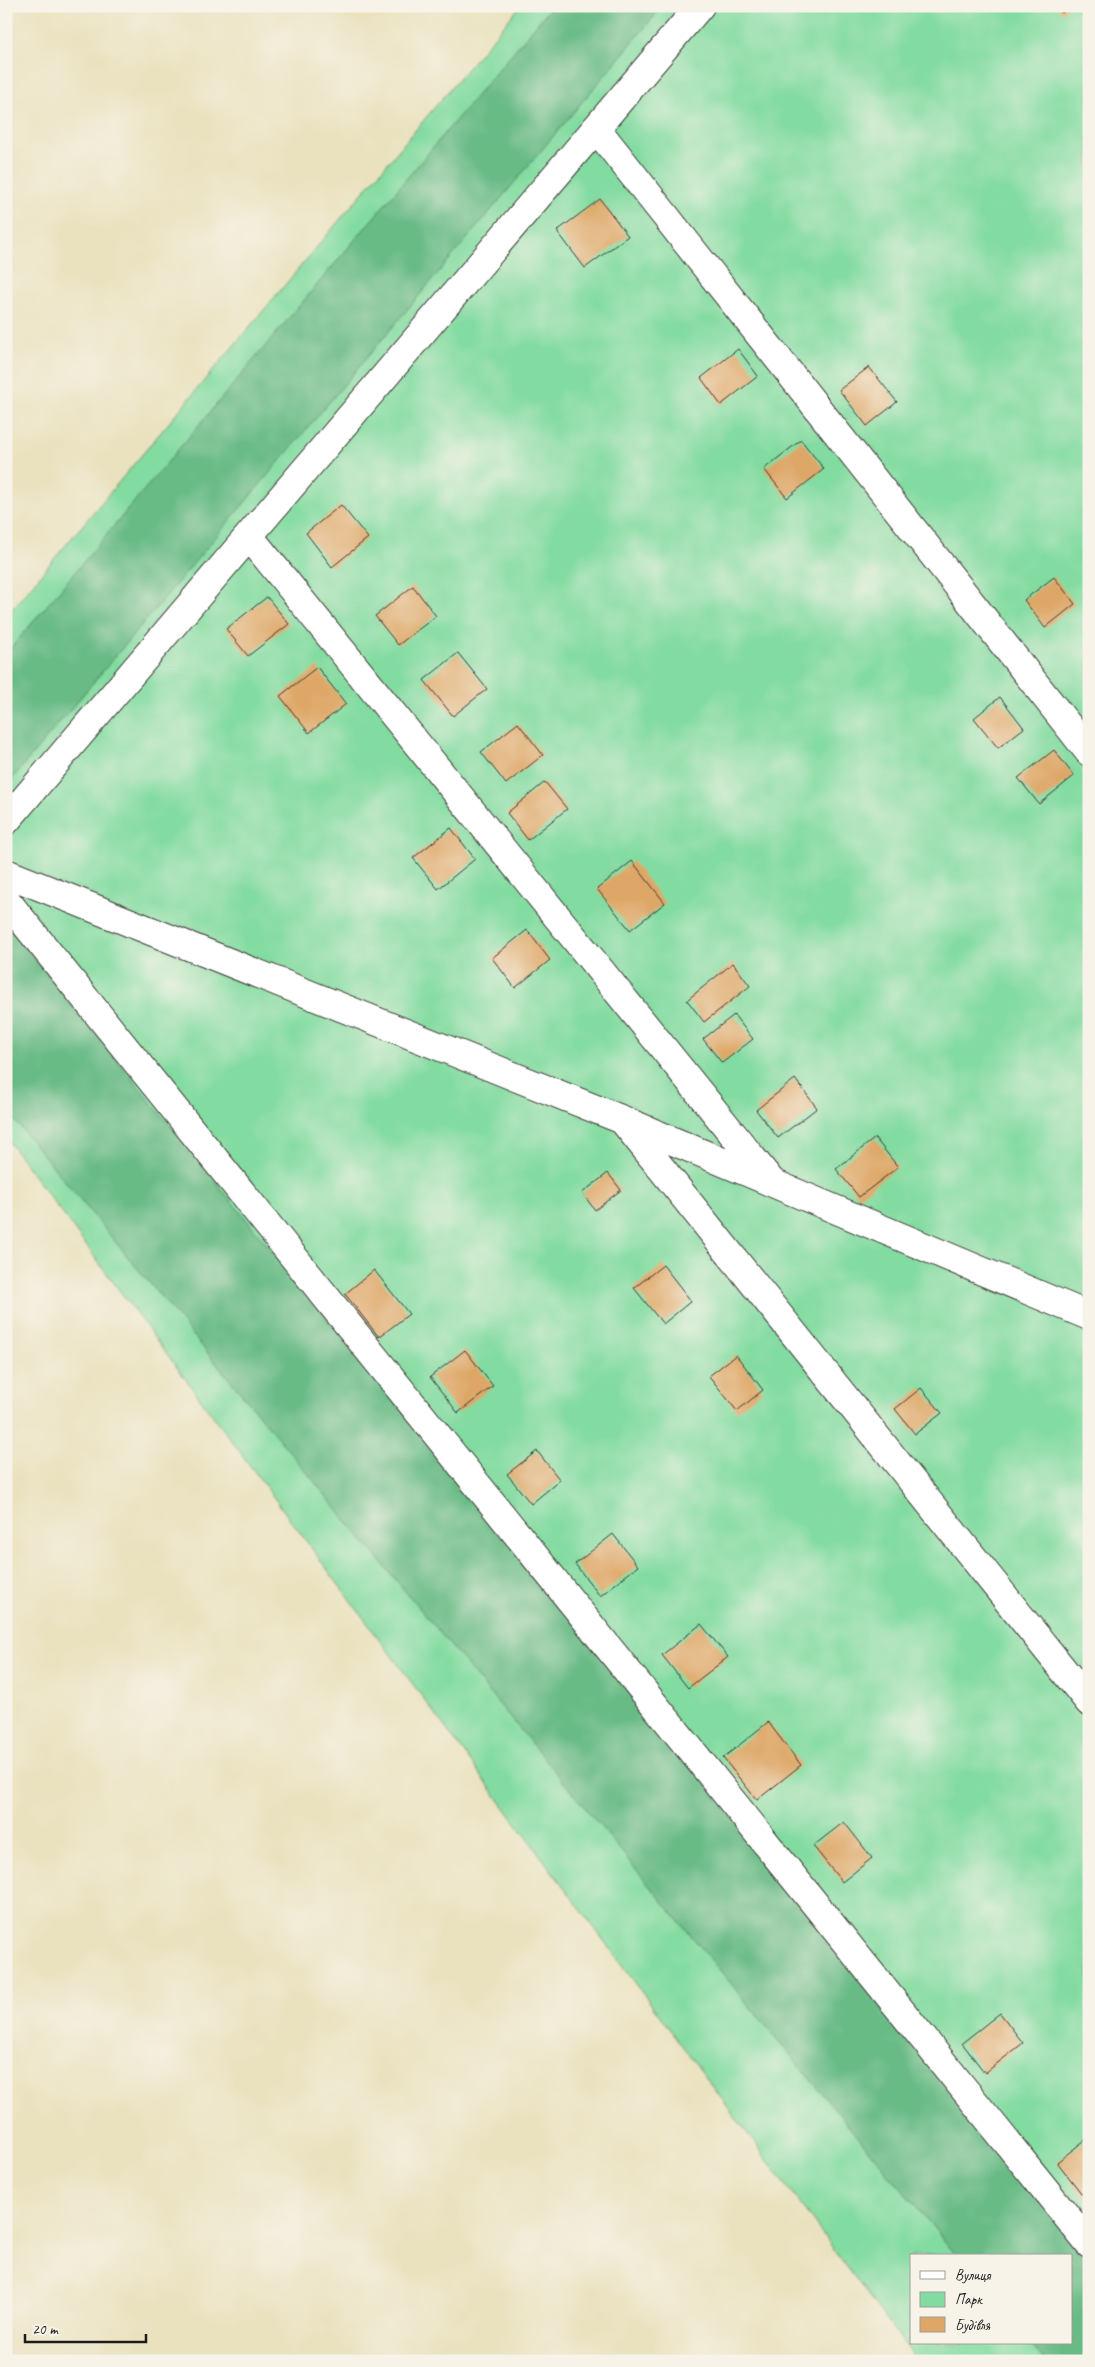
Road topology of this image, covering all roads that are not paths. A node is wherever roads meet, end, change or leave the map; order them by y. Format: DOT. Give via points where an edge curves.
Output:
graph roads {
  1 [pos="700,6"];
  2 [pos="596,128"];
  3 [pos="249,536"];
  4 [pos="1089,752"];
  5 [pos="6,821"];
  6 [pos="6,872"];
  7 [pos="6,900"];
  8 [pos="623,1120"];
  9 [pos="772,1183"];
  10 [pos="1089,1316"];
  11 [pos="1089,1702"];
  12 [pos="1089,2244"];
  1 -- 2 [label="lane"];
  2 -- 3 [label="lane"];
  2 -- 4 [label="lane"];
  3 -- 5 [label="lane"];
  3 -- 9 [label="lane"];
  6 -- 8 [label="lane"];
  7 -- 12 [label="lane"];
  8 -- 9 [label="lane"];
  8 -- 11 [label="lane"];
  9 -- 10 [label="lane"];
}
